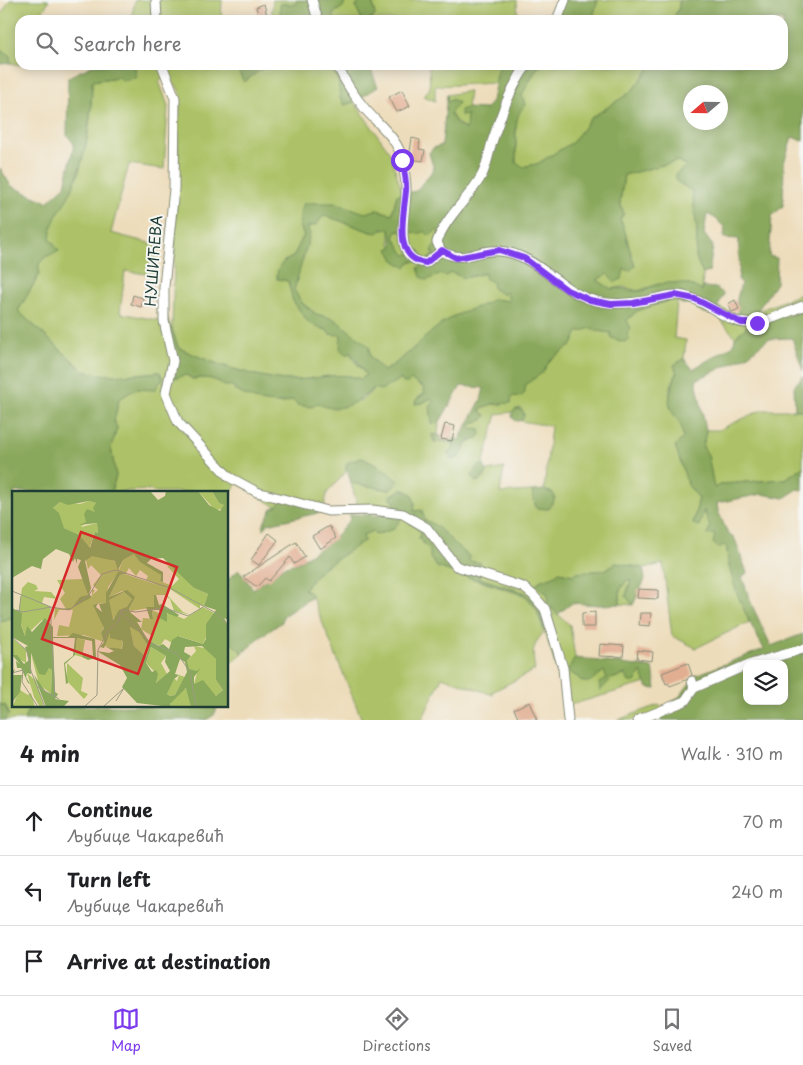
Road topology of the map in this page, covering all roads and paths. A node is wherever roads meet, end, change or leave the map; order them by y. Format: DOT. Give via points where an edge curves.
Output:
graph roads {
  1 [pos="156,0"];
  2 [pos="312,0"];
  3 [pos="566,0"];
  4 [pos="156,15"];
  5 [pos="316,15"];
  6 [pos="559,15"];
  7 [pos="164,70"];
  8 [pos="339,70"];
  9 [pos="523,70"];
  10 [pos="442,250"];
  11 [pos="803,306"];
  12 [pos="803,649"];
  13 [pos="765,660"];
  14 [pos="743,666"];
  15 [pos="568,720"];
  16 [pos="638,720"];
  1 -- 4 [label="street"];
  2 -- 5 [label="street"];
  3 -- 6 [label="street"];
  7 -- 15 [label="street, НУШИЋЕВА" via="175,98 174,190 164,304 164,321 173,361 166,393 178,422 229,477 257,492 328,511 372,510 403,514 427,528 456,566 523,587 544,609 563,668"];
  8 -- 10 [label="street" via="346,85 393,137 402,160 406,189 402,234 408,254 417,262 426,263"];
  9 -- 10 [label="street" via="500,116 483,174 462,206 441,229 437,242"];
  10 -- 11 [label="street" via="456,258 499,250 524,258 567,290 590,300 611,304 675,295 695,299 742,323 757,323"];
  12 -- 13 [label="street"];
  14 -- 16 [label="street" via="693,685 685,701"];
}
